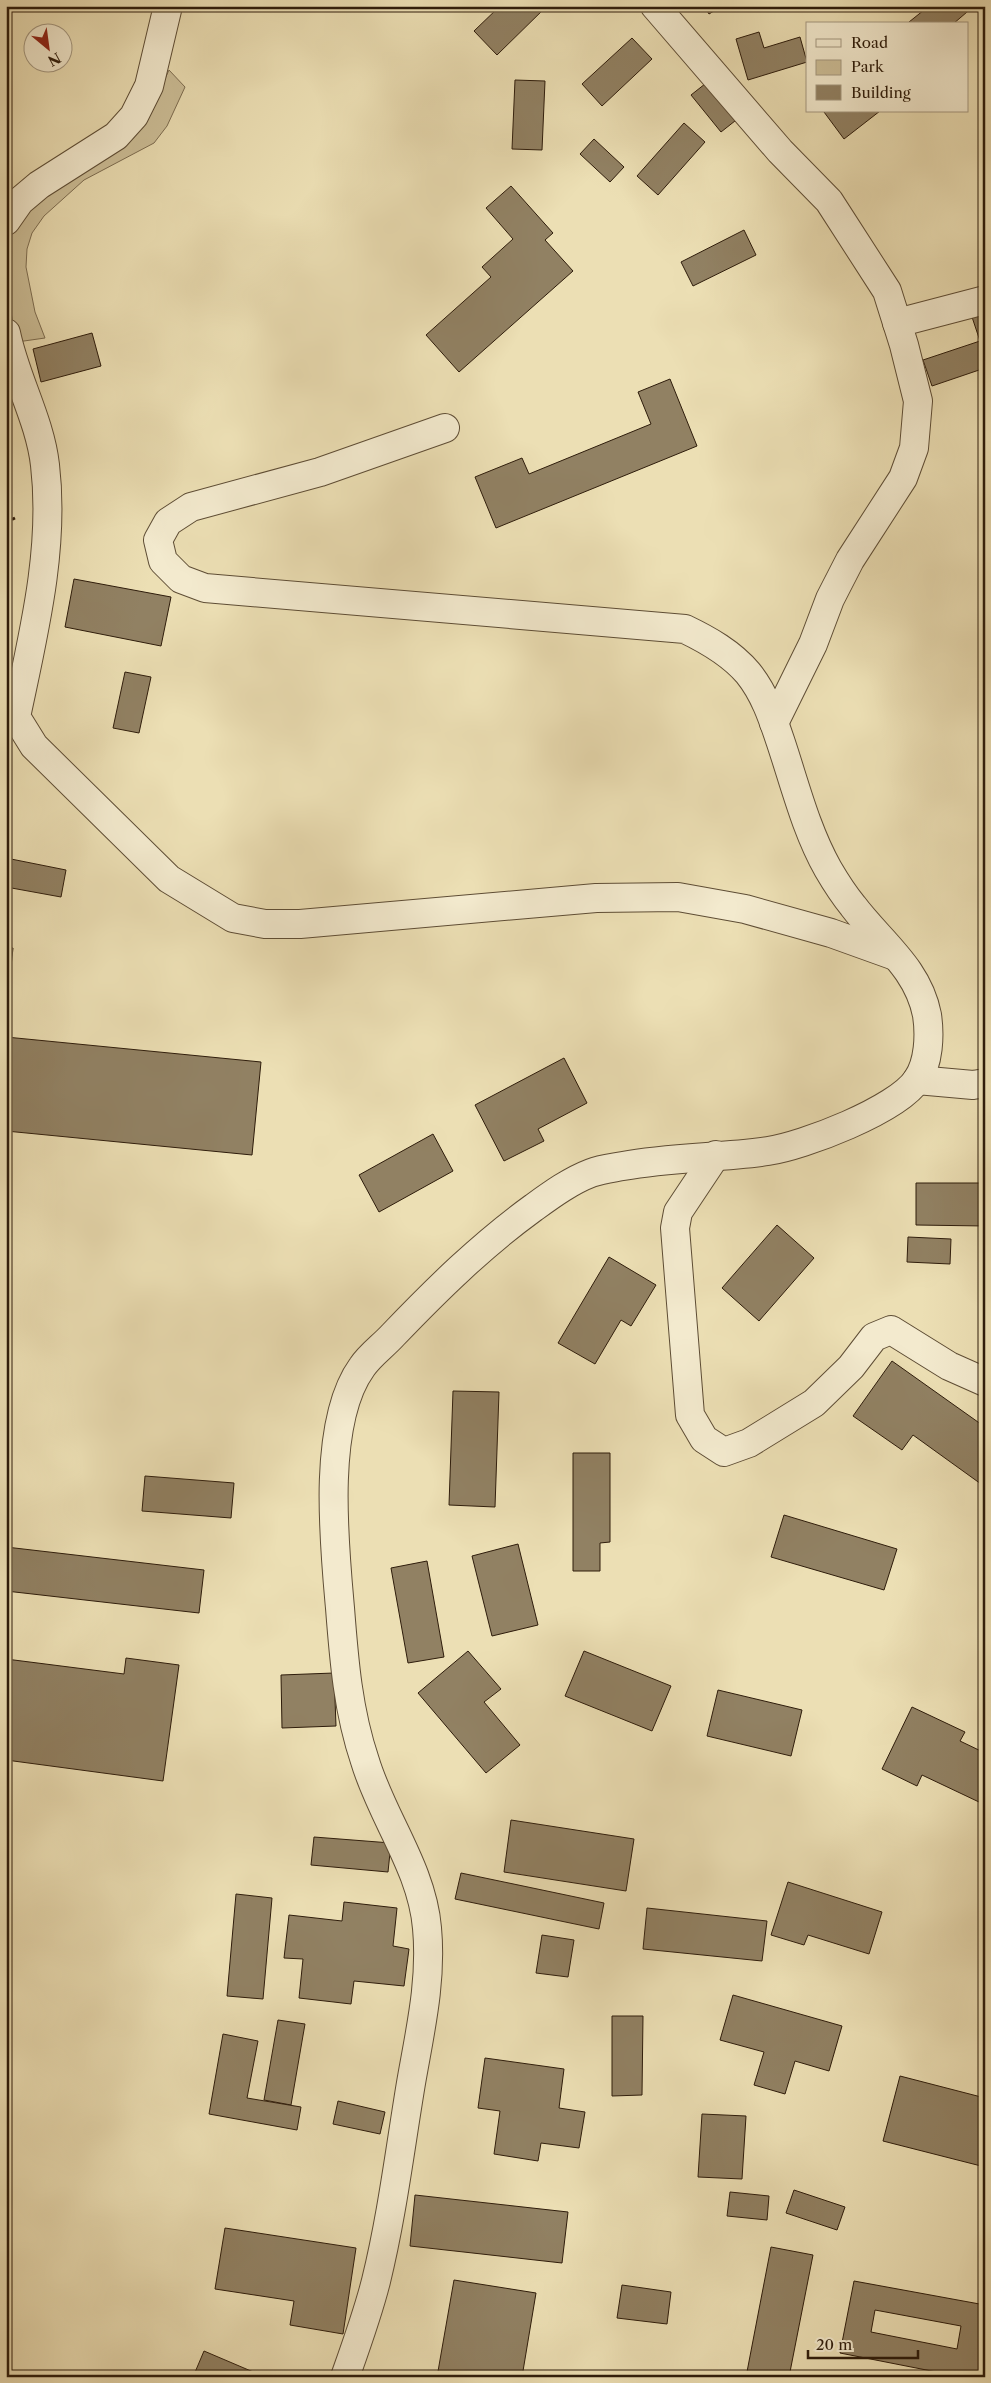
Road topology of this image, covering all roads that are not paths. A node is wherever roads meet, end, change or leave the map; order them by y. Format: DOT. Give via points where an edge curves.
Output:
graph roads {
  1 [pos="168,6"];
  2 [pos="655,6"];
  3 [pos="6,221"];
  4 [pos="985,300"];
  5 [pos="897,323"];
  6 [pos="6,333"];
  7 [pos="445,428"];
  8 [pos="774,723"];
  9 [pos="897,956"];
  10 [pos="917,1080"];
  11 [pos="985,1083"];
  12 [pos="716,1155"];
  13 [pos="985,1382"];
  14 [pos="345,2377"];
  1 -- 3 [label="street" via="149,86 134,116 116,136 39,185 20,201"];
  2 -- 5 [label="street" via="780,151 829,201 887,291"];
  4 -- 5 [label="street"];
  5 -- 8 [label="street" via="918,401 914,448 903,478 850,560 830,599 813,644"];
  6 -- 9 [label="street" via="45,464 47,501 39,604 16,718 34,746 169,880 233,918 265,924 310,923 596,898 678,897 745,909"];
  7 -- 8 [label="street" via="320,472 191,507 168,522 158,540 163,561 181,579 205,588 684,629 714,643 745,669 762,694"];
  8 -- 9 [label="street" via="808,826 828,868 853,907"];
  9 -- 10 [label="street" via="910,970 922,996 928,1022 927,1055"];
  10 -- 11 [label="street" via="973,1085"];
  10 -- 12 [label="street" via="895,1100 804,1142 769,1151"];
  12 -- 13 [label="street" via="678,1212 674,1228 690,1415 704,1439 724,1452 749,1443 814,1403 874,1338 890,1330 949,1366"];
  12 -- 14 [label="street" via="594,1172 560,1188 507,1227 427,1299 362,1367 344,1402 333,1498 344,1666 351,1714 367,1769 419,1891 427,1923 428,1956 427,1995 392,2200 375,2285"];
}
